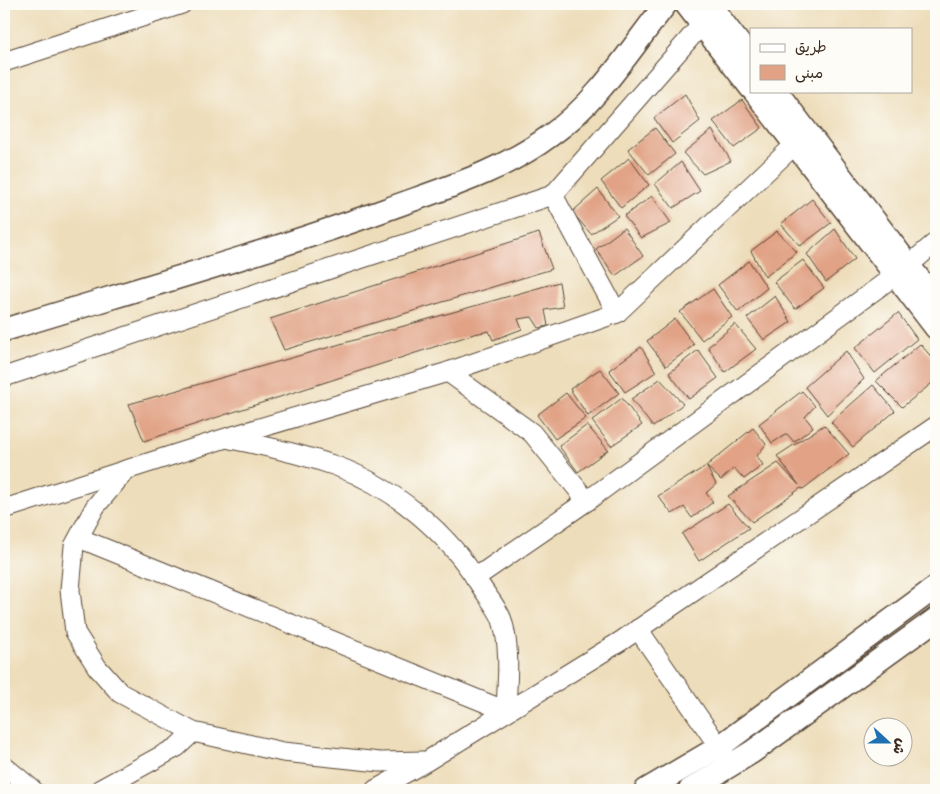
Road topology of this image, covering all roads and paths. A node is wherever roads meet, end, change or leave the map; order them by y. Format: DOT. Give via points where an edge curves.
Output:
graph roads {
  1 [pos="182,4"];
  2 [pos="666,4"];
  3 [pos="686,4"];
  4 [pos="136,10"];
  5 [pos="708,13"];
  6 [pos="750,58"];
  7 [pos="5,60"];
  8 [pos="750,86"];
  9 [pos="755,92"];
  10 [pos="777,92"];
  11 [pos="801,138"];
  12 [pos="553,195"];
  13 [pos="936,242"];
  14 [pos="902,270"];
  15 [pos="936,301"];
  16 [pos="617,313"];
  17 [pos="936,328"];
  18 [pos="4,330"];
  19 [pos="448,372"];
  20 [pos="4,377"];
  21 [pos="936,426"];
  22 [pos="226,438"];
  23 [pos="126,470"];
  24 [pos="588,500"];
  25 [pos="4,509"];
  26 [pos="79,538"];
  27 [pos="475,578"];
  28 [pos="936,586"];
  29 [pos="936,619"];
  30 [pos="638,629"];
  31 [pos="506,711"];
  32 [pos="192,732"];
  33 [pos="725,756"];
  34 [pos="427,761"];
  35 [pos="4,766"];
  36 [pos="33,790"];
  37 [pos="99,790"];
  38 [pos="375,790"];
  39 [pos="646,790"];
  40 [pos="690,790"];
  1 -- 4 [label="street"];
  2 -- 18 [label="street" via="588,102 552,135 511,161 338,226"];
  3 -- 5 [label="street"];
  4 -- 7 [label="street"];
  5 -- 6 [label="street"];
  5 -- 8 [label="street"];
  5 -- 12 [label="street"];
  9 -- 11 [label="street"];
  10 -- 11 [label="street"];
  11 -- 14 [label="street"];
  11 -- 16 [label="street"];
  12 -- 16 [label="street"];
  12 -- 20 [label="street"];
  13 -- 14 [label="street"];
  14 -- 15 [label="street"];
  14 -- 17 [label="street"];
  14 -- 24 [label="street"];
  16 -- 19 [label="street"];
  19 -- 22 [label="street"];
  19 -- 24 [label="street" via="532,433"];
  21 -- 30 [label="street"];
  22 -- 23 [label="street"];
  22 -- 27 [label="street" via="283,450 338,467 374,485 408,506 456,550"];
  23 -- 25 [label="street"];
  23 -- 26 [label="street" via="95,507"];
  24 -- 27 [label="street"];
  26 -- 31 [label="street"];
  26 -- 32 [label="street" via="74,546 70,590 75,632 97,667 120,693"];
  27 -- 31 [label="street" via="502,620 508,661"];
  28 -- 33 [label="street"];
  29 -- 33 [label="street"];
  30 -- 31 [label="street"];
  30 -- 33 [label="street"];
  31 -- 34 [label="street"];
  32 -- 34 [label="street" via="283,752 380,762"];
  32 -- 37 [label="street" via="177,747"];
  33 -- 39 [label="street"];
  33 -- 40 [label="street"];
  34 -- 38 [label="street"];
  35 -- 36 [label="street"];
}
